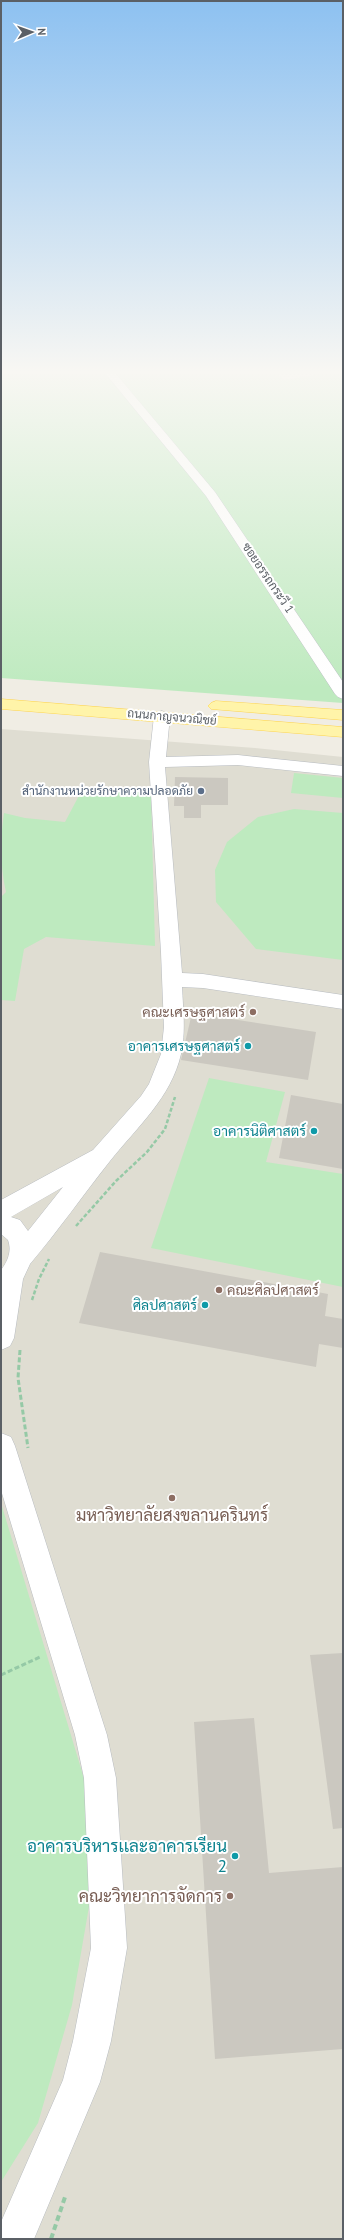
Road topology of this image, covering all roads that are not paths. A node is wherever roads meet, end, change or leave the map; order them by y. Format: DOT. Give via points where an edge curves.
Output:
graph roads {
  1 [pos="198,479"];
  2 [pos="1,690"];
  3 [pos="343,694"];
  4 [pos="102,698"];
  5 [pos="1,704"];
  6 [pos="203,705"];
  7 [pos="160,707"];
  8 [pos="343,715"];
  9 [pos="343,732"];
  10 [pos="157,762"];
  11 [pos="343,771"];
  12 [pos="172,980"];
  13 [pos="343,1002"];
  14 [pos="103,1154"];
  15 [pos="1,1211"];
  16 [pos="1,1223"];
  17 [pos="12,1272"];
  18 [pos="11,1342"];
  19 [pos="10,1449"];
  20 [pos="14,2239"];
  1 -- 3 [label="street, ซอยอรรถกระวี 1" via="211,494"];
  2 -- 4 [label="main road"];
  5 -- 7 [label="main road, ถนนกาญจนวณิชย์"];
  6 -- 8 [label="main road, ถนนกาญจนวณิชย์"];
  7 -- 9 [label="main road, ถนนกาญจนวณิชย์"];
  7 -- 10 [label="street"];
  10 -- 11 [label="street" via="238,760"];
  10 -- 12 [label="street"];
  12 -- 13 [label="street" via="203,981"];
  12 -- 14 [label="street" via="174,1027 171,1054 165,1071 149,1102"];
  14 -- 15 [label="street"];
  14 -- 17 [label="street"];
  16 -- 17 [label="street" via="14,1229 20,1238 22,1247"];
  17 -- 18 [label="street" via="9,1288"];
  19 -- 20 [label="street" via="91,1735 100,1778 109,1948 92,2041 81,2082"];
}
